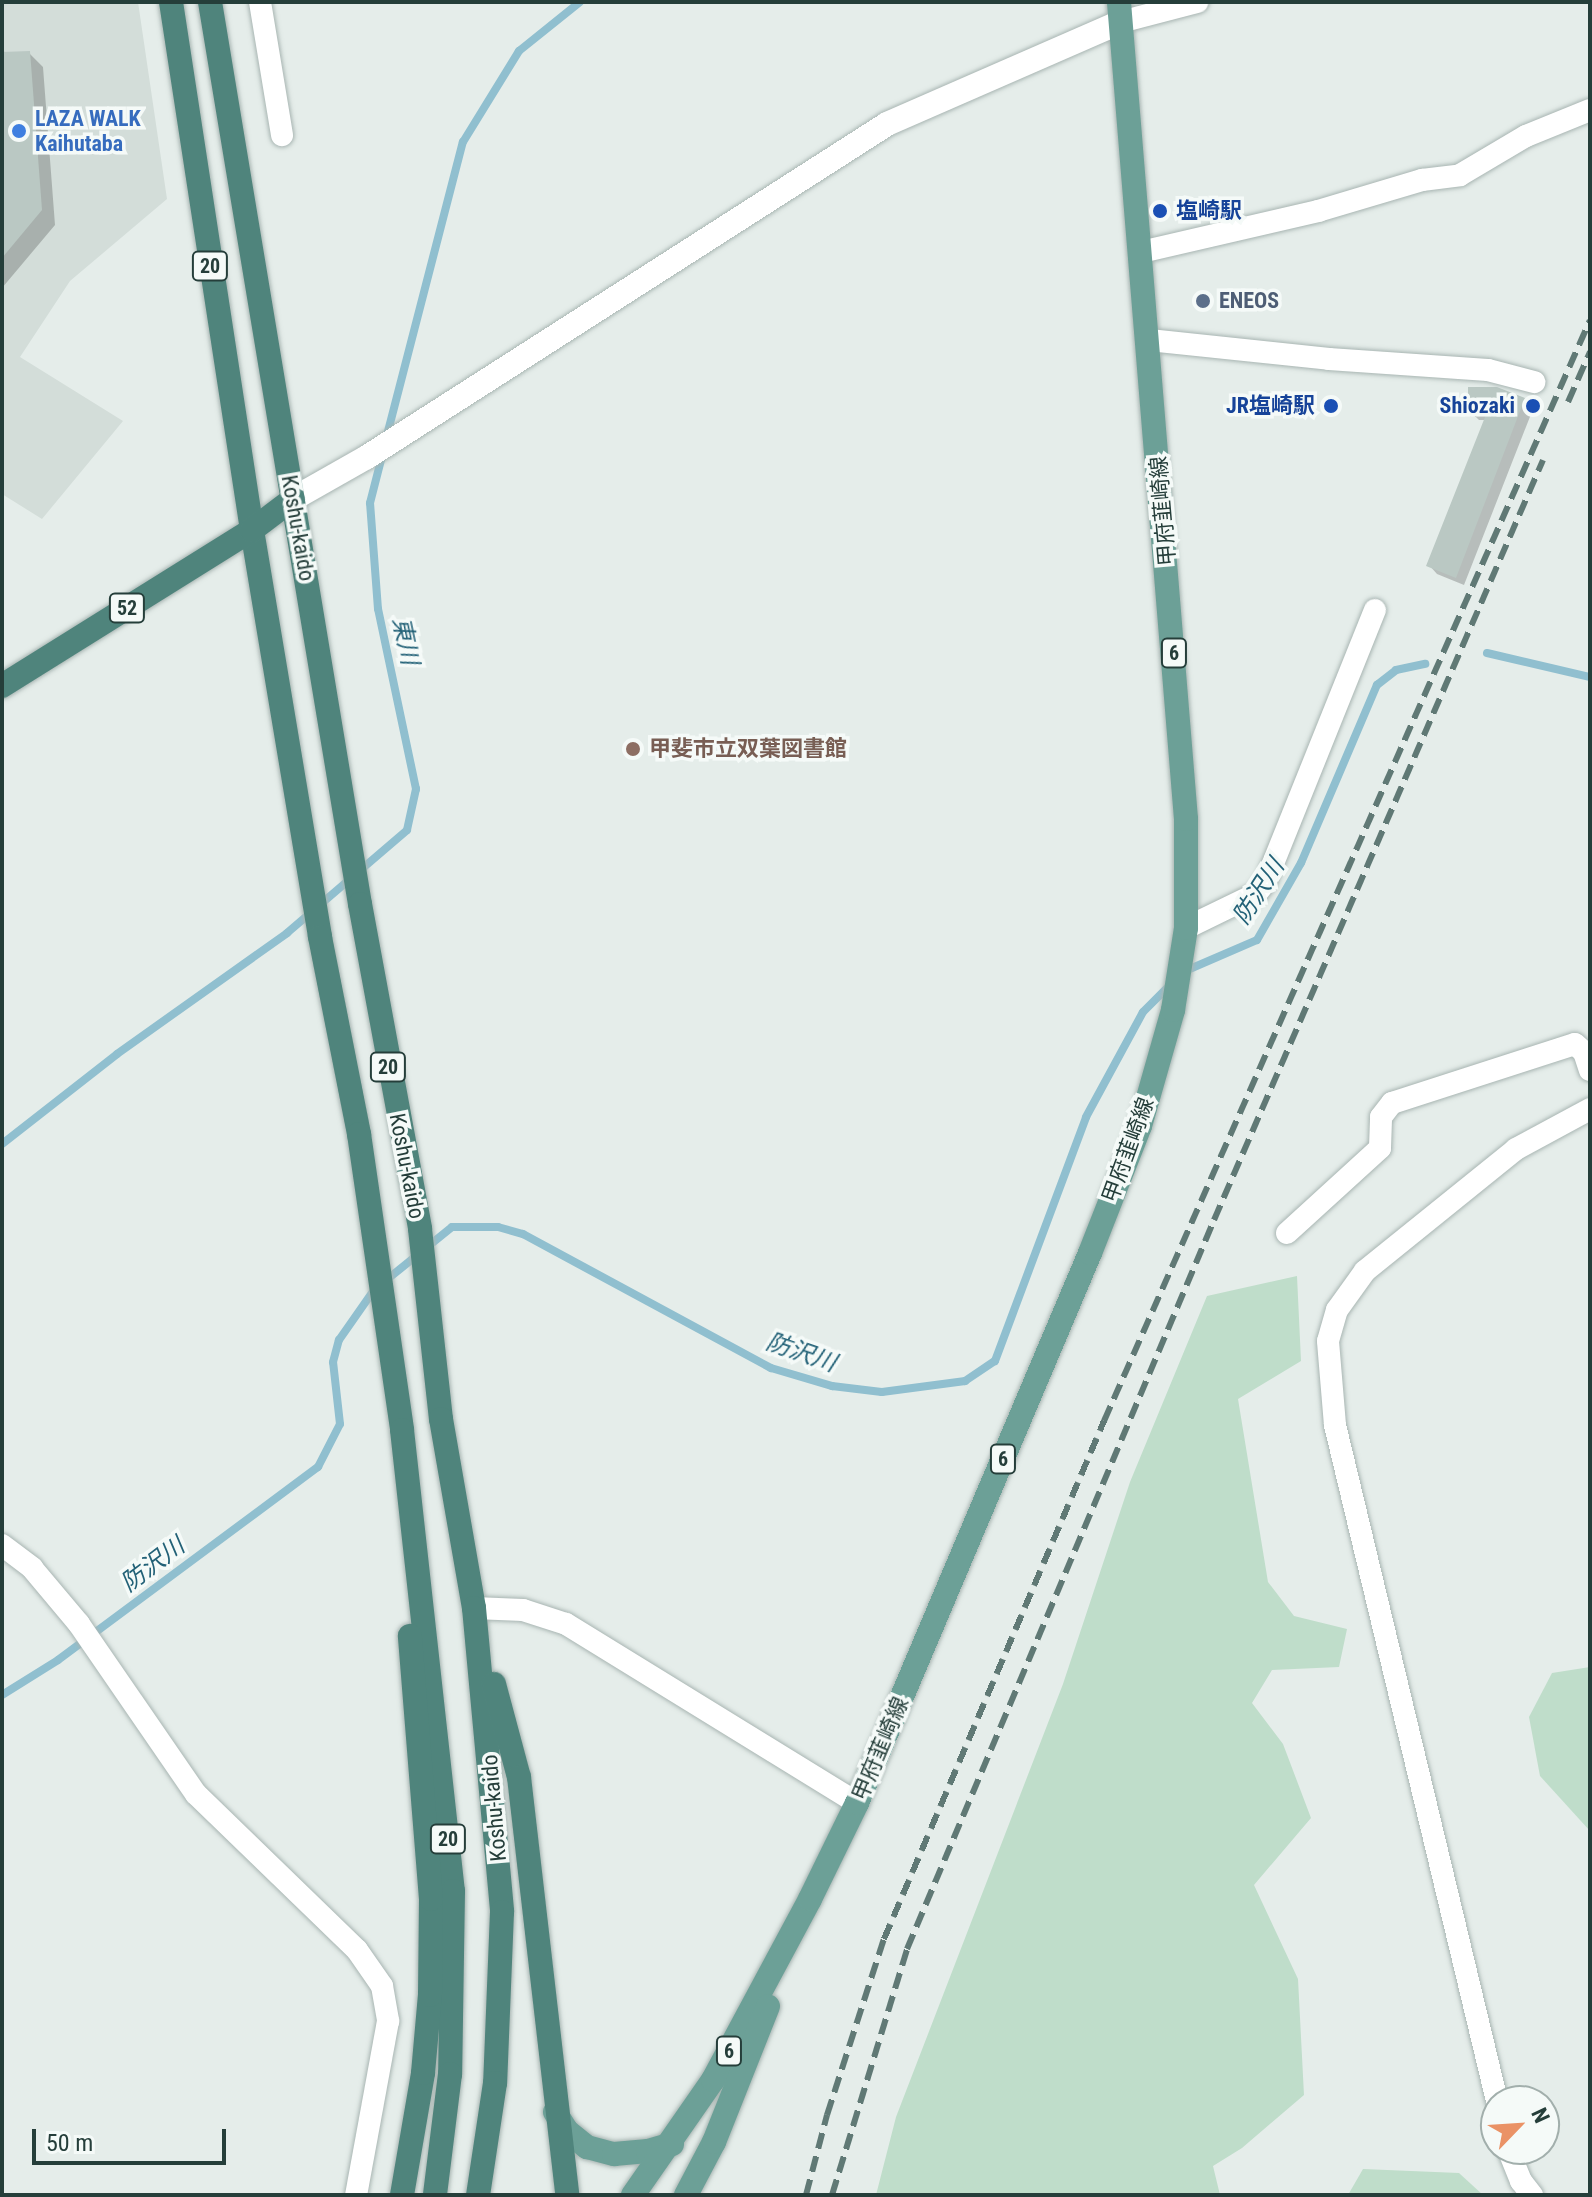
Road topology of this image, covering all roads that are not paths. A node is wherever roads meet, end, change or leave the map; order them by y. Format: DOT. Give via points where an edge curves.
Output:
graph roads {
  1 [pos="171,2"];
  2 [pos="210,2"];
  3 [pos="260,2"];
  4 [pos="1197,2"];
  5 [pos="1120,12"];
  6 [pos="1590,110"];
  7 [pos="282,135"];
  8 [pos="1141,252"];
  9 [pos="1149,340"];
  10 [pos="1534,382"];
  11 [pos="293,499"];
  12 [pos="252,530"];
  13 [pos="1375,610"];
  14 [pos="2,686"];
  15 [pos="1184,940"];
  16 [pos="1590,1070"];
  17 [pos="1590,1109"];
  18 [pos="1287,1233"];
  19 [pos="408,1484"];
  20 [pos="2,1545"];
  21 [pos="474,1608"];
  22 [pos="857,1803"];
  23 [pos="810,1899"];
  24 [pos="1493,2085"];
  25 [pos="555,2112"];
  26 [pos="672,2144"];
  27 [pos="1514,2165"];
  28 [pos="356,2195"];
  29 [pos="402,2195"];
  30 [pos="435,2195"];
  31 [pos="478,2195"];
  32 [pos="567,2195"];
  33 [pos="633,2195"];
  34 [pos="686,2195"];
  35 [pos="1532,2195"];
  1 -- 12 [label="highway, Koshu-kaido / 20"];
  2 -- 11 [label="highway, Koshu-kaido / 20"];
  3 -- 7 [label="street"];
  4 -- 5 [label="street"];
  5 -- 8 [label="main road, 甲府韮崎線 / 6"];
  5 -- 11 [label="street" via="887,124"];
  6 -- 8 [label="street" via="1526,136 1460,175 1422,180 1318,211"];
  8 -- 9 [label="main road, 甲府韮崎線 / 6"];
  9 -- 10 [label="street" via="1488,370"];
  9 -- 15 [label="main road, 甲府韮崎線 / 6" via="1186,819"];
  11 -- 12 [label="highway, 52"];
  11 -- 21 [label="highway, Koshu-kaido / 20" via="420,1229 441,1419"];
  12 -- 14 [label="highway, 52"];
  12 -- 19 [label="highway, Koshu-kaido / 20" via="379,1261"];
  13 -- 15 [label="street" via="1266,881 1256,894"];
  15 -- 22 [label="main road, 甲府韮崎線 / 6" via="1173,1010 1140,1126"];
  16 -- 18 [label="street" via="1575,1044 1392,1103 1381,1117 1380,1148"];
  17 -- 24 [label="street" via="1516,1149 1365,1271 1337,1310 1328,1341 1335,1425"];
  19 -- 29 [label="highway" via="405,1565 431,1899 423,2073"];
  19 -- 30 [label="highway, Koshu-kaido / 20" via="453,1891 450,2074"];
  20 -- 28 [label="street" via="32,1568 79,1624 196,1794 357,1950 382,1986 388,2021"];
  21 -- 22 [label="street" via="523,1610 566,1624"];
  21 -- 25 [label="highway" via="519,1777"];
  21 -- 31 [label="highway, Koshu-kaido / 20" via="502,1912 495,2083"];
  22 -- 23 [label="main road, 甲府韮崎線 / 6"];
  23 -- 26 [label="main road, 甲府韮崎線 / 6" via="713,2080"];
  23 -- 34 [label="main road" via="714,2142"];
  25 -- 26 [label="main road" via="587,2147 614,2154"];
  25 -- 32 [label="highway"];
  26 -- 33 [label="main road, 甲府韮崎線 / 6"];
  27 -- 35 [label="street"];
}
